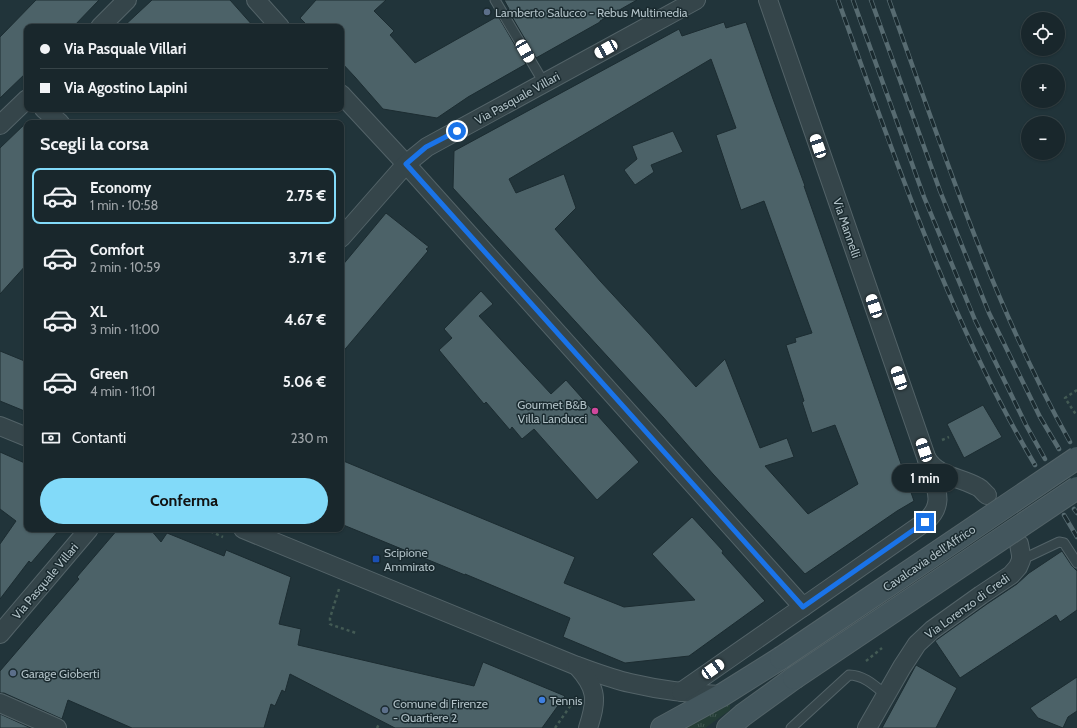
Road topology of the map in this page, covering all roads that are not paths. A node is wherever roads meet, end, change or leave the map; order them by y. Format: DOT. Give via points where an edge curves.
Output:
graph roads {
  1 [pos="127,0"];
  2 [pos="256,0"];
  3 [pos="495,0"];
  4 [pos="696,0"];
  5 [pos="768,0"];
  6 [pos="103,24"];
  7 [pos="277,24"];
  8 [pos="544,83"];
  9 [pos="344,97"];
  10 [pos="24,102"];
  11 [pos="47,112"];
  12 [pos="57,120"];
  13 [pos="0,125"];
  14 [pos="406,164"];
  15 [pos="344,235"];
  16 [pos="0,426"];
  17 [pos="24,437"];
  18 [pos="926,456"];
  19 [pos="1077,458"];
  20 [pos="1077,488"];
  21 [pos="987,496"];
  22 [pos="86,532"];
  23 [pos="250,532"];
  24 [pos="1020,552"];
  25 [pos="1077,563"];
  26 [pos="803,607"];
  27 [pos="0,634"];
  28 [pos="577,666"];
  29 [pos="681,692"];
  30 [pos="722,695"];
  31 [pos="886,695"];
  32 [pos="0,703"];
  33 [pos="57,728"];
  34 [pos="588,728"];
  35 [pos="662,728"];
  36 [pos="728,728"];
  37 [pos="791,728"];
  38 [pos="867,728"];
  1 -- 6 [label="street"];
  2 -- 7 [label="street"];
  3 -- 8 [label="lane"];
  4 -- 8 [label="street, Via Pasquale Villari"];
  5 -- 18 [label="street, Via Mannelli"];
  8 -- 14 [label="street, Via Pasquale Villari" via="426,147"];
  9 -- 14 [label="street"];
  10 -- 13 [label="street"];
  11 -- 12 [label="street"];
  14 -- 15 [label="street, Via Pasquale Villari"];
  14 -- 26 [label="street"];
  16 -- 17 [label="street"];
  18 -- 21 [label="street" via="937,470 979,487"];
  18 -- 26 [label="street, Via Mannelli" via="937,493 936,509 933,514"];
  19 -- 30 [label="street, Cavalcavia dell'Affrico, bridge"];
  20 -- 36 [label="street, Cavalcavia dell'Affrico, bridge" via="794,678"];
  22 -- 27 [label="street, Via Pasquale Villari"];
  23 -- 28 [label="street"];
  24 -- 25 [label="lane" via="1059,542 1064,544"];
  24 -- 31 [label="street, Via Lorenzo di Credi" via="1018,567 1011,575 917,644"];
  26 -- 29 [label="street, Via Mannelli"];
  28 -- 29 [label="street" via="630,683"];
  28 -- 34 [label="street" via="594,694"];
  29 -- 30 [label="street"];
  30 -- 35 [label="street, Cavalcavia dell'Affrico"];
  31 -- 37 [label="lane" via="867,680 849,675"];
  31 -- 38 [label="street, Via Lorenzo di Credi"];
  32 -- 33 [label="street"];
}
